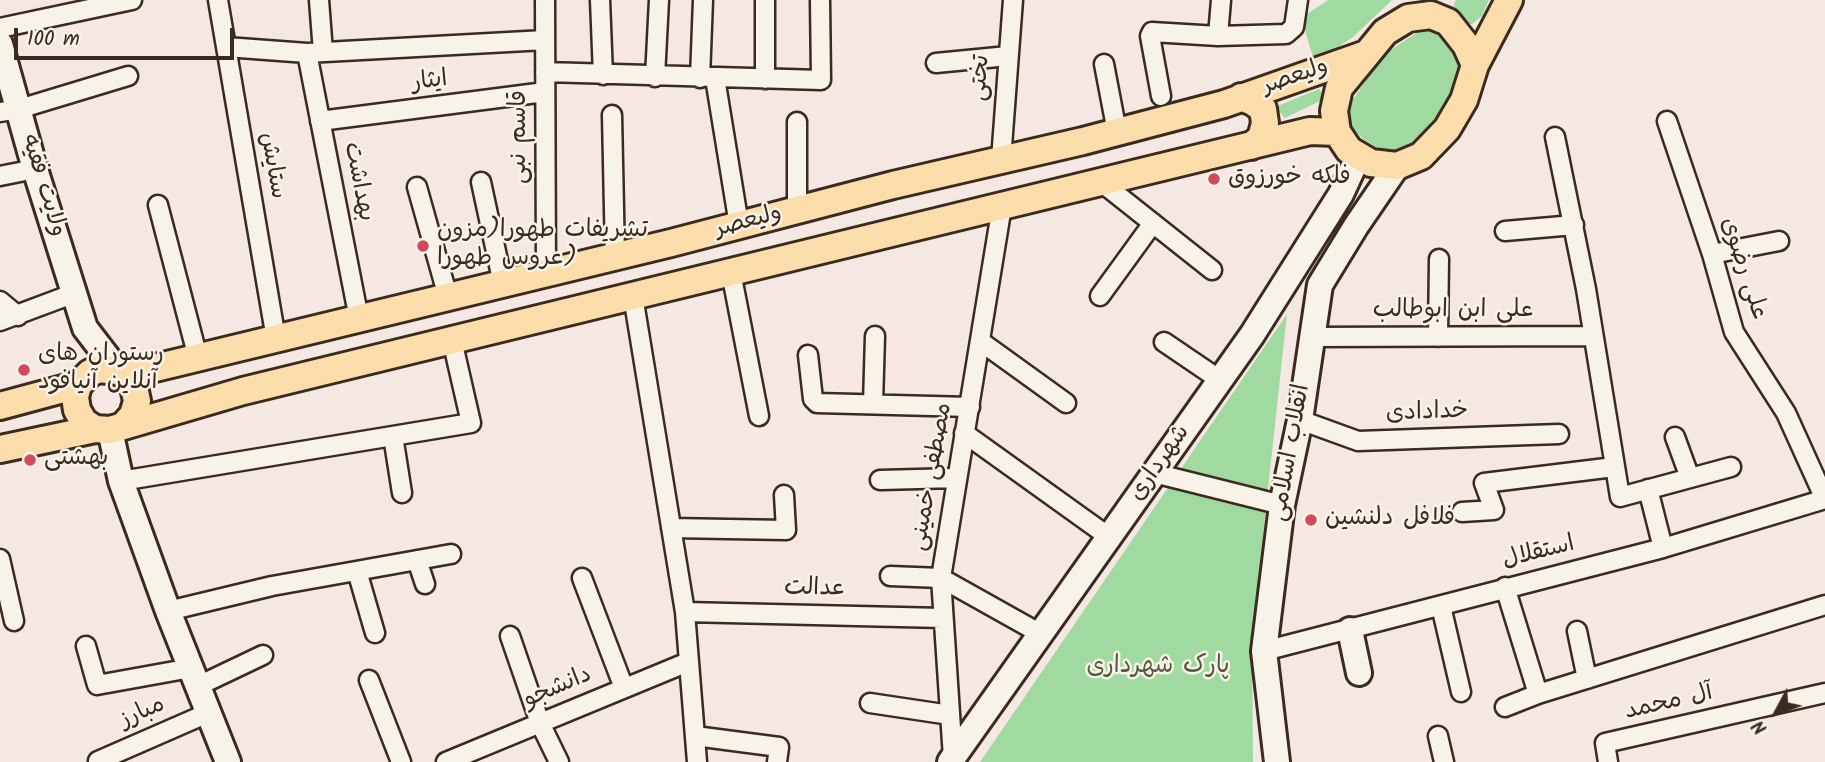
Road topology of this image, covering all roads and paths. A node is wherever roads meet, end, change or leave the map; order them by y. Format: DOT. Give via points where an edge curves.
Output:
graph roads {
  1 [pos="132,0"];
  2 [pos="218,0"];
  3 [pos="319,0"];
  4 [pos="545,0"];
  5 [pos="600,0"];
  6 [pos="659,0"];
  7 [pos="703,0"];
  8 [pos="765,0"];
  9 [pos="820,0"];
  10 [pos="1013,0"];
  11 [pos="1221,0"];
  12 [pos="1298,0"];
  13 [pos="1508,0"];
  14 [pos="1416,9"];
  15 [pos="0,28"];
  16 [pos="1218,36"];
  17 [pos="545,40"];
  18 [pos="0,44"];
  19 [pos="226,47"];
  20 [pos="315,53"];
  21 [pos="1367,54"];
  22 [pos="1008,56"];
  23 [pos="936,63"];
  24 [pos="1104,64"];
  25 [pos="1475,65"];
  26 [pos="545,72"];
  27 [pos="603,75"];
  28 [pos="128,76"];
  29 [pos="655,77"];
  30 [pos="707,78"];
  31 [pos="765,79"];
  32 [pos="6,80"];
  33 [pos="545,92"];
  34 [pos="1161,96"];
  35 [pos="1241,97"];
  36 [pos="10,110"];
  37 [pos="612,116"];
  38 [pos="320,121"];
  39 [pos="1667,121"];
  40 [pos="797,122"];
  41 [pos="1117,132"];
  42 [pos="1337,132"];
  43 [pos="1555,137"];
  44 [pos="1251,146"];
  45 [pos="1358,157"];
  46 [pos="1001,160"];
  47 [pos="1397,166"];
  48 [pos="34,169"];
  49 [pos="0,176"];
  50 [pos="481,182"];
  51 [pos="1101,182"];
  52 [pos="417,187"];
  53 [pos="158,205"];
  54 [pos="1002,206"];
  55 [pos="797,210"];
  56 [pos="1153,223"];
  57 [pos="739,225"];
  58 [pos="1574,225"];
  59 [pos="1506,231"];
  60 [pos="1779,241"];
  61 [pos="1712,254"];
  62 [pos="615,257"];
  63 [pos="1439,259"];
  64 [pos="1212,270"];
  65 [pos="731,272"];
  66 [pos="546,274"];
  67 [pos="503,284"];
  68 [pos="75,293"];
  69 [pos="633,296"];
  70 [pos="1100,296"];
  71 [pos="449,297"];
  72 [pos="0,302"];
  73 [pos="18,316"];
  74 [pos="359,319"];
  75 [pos="0,321"];
  76 [pos="85,328"];
  77 [pos="875,336"];
  78 [pos="1594,336"];
  79 [pos="1312,337"];
  80 [pos="1438,337"];
  81 [pos="276,339"];
  82 [pos="452,340"];
  83 [pos="980,341"];
  84 [pos="1164,342"];
  85 [pos="808,355"];
  86 [pos="198,358"];
  87 [pos="122,373"];
  88 [pos="1220,380"];
  89 [pos="80,382"];
  90 [pos="1066,403"];
  91 [pos="873,404"];
  92 [pos="0,406"];
  93 [pos="970,407"];
  94 [pos="759,416"];
  95 [pos="1300,420"];
  96 [pos="109,428"];
  97 [pos="964,433"];
  98 [pos="1559,434"];
  99 [pos="393,436"];
  100 [pos="1675,437"];
  101 [pos="0,449"];
  102 [pos="1614,467"];
  103 [pos="1731,467"];
  104 [pos="1154,472"];
  105 [pos="957,478"];
  106 [pos="1690,478"];
  107 [pos="880,480"];
  108 [pos="121,481"];
  109 [pos="1648,489"];
  110 [pos="402,493"];
  111 [pos="785,495"];
  112 [pos="1825,499"];
  113 [pos="1282,505"];
  114 [pos="1462,512"];
  115 [pos="671,528"];
  116 [pos="1109,537"];
  117 [pos="1663,548"];
  118 [pos="451,554"];
  119 [pos="0,559"];
  120 [pos="418,560"];
  121 [pos="357,571"];
  122 [pos="890,576"];
  123 [pos="582,578"];
  124 [pos="941,578"];
  125 [pos="425,584"];
  126 [pos="1505,587"];
  127 [pos="1825,605"];
  128 [pos="1441,606"];
  129 [pos="168,611"];
  130 [pos="685,612"];
  131 [pos="943,618"];
  132 [pos="14,621"];
  133 [pos="1350,630"];
  134 [pos="1577,631"];
  135 [pos="375,633"];
  136 [pos="1041,634"];
  137 [pos="510,636"];
  138 [pos="86,646"];
  139 [pos="1264,651"];
  140 [pos="263,655"];
  141 [pos="688,662"];
  142 [pos="1359,673"];
  143 [pos="194,677"];
  144 [pos="1587,679"];
  145 [pos="369,680"];
  146 [pos="624,688"];
  147 [pos="1461,692"];
  148 [pos="1825,693"];
  149 [pos="1538,694"];
  150 [pos="870,703"];
  151 [pos="1505,707"];
  152 [pos="208,713"];
  153 [pos="950,715"];
  154 [pos="540,723"];
  155 [pos="695,736"];
  156 [pos="1438,736"];
  157 [pos="952,760"];
  158 [pos="98,761"];
  159 [pos="228,762"];
  160 [pos="401,762"];
  161 [pos="446,762"];
  162 [pos="559,762"];
  163 [pos="697,762"];
  164 [pos="777,762"];
  165 [pos="1277,762"];
  166 [pos="1444,762"];
  167 [pos="1608,762"];
  1 -- 15 [label="street"];
  2 -- 19 [label="street, ستایش"];
  3 -- 20 [label="street, بهداشت"];
  4 -- 17 [label="street, قاسم نبی"];
  5 -- 27 [label="street"];
  6 -- 29 [label="street"];
  7 -- 30 [label="street"];
  8 -- 31 [label="street"];
  9 -- 31 [label="street" via="821,80"];
  10 -- 22 [label="street, تختی"];
  11 -- 16 [label="street"];
  12 -- 16 [label="street" via="1294,27 1286,34"];
  13 -- 25 [label="main road"];
  14 -- 21 [label="main road" via="1385,32"];
  14 -- 25 [label="main road" via="1448,22"];
  16 -- 34 [label="street" via="1152,32"];
  17 -- 20 [label="street"];
  17 -- 26 [label="street, قاسم نبی"];
  18 -- 32 [label="main road, ولایت فقیه"];
  19 -- 20 [label="street"];
  19 -- 81 [label="street, ستایش"];
  20 -- 38 [label="street, بهداشت"];
  21 -- 35 [label="main road, ولیعصر"];
  21 -- 42 [label="main road" via="1339,88 1334,111"];
  22 -- 23 [label="street"];
  22 -- 46 [label="street, تختی"];
  24 -- 41 [label="street"];
  25 -- 47 [label="main road" via="1464,100 1447,129 1421,156"];
  26 -- 27 [label="street"];
  26 -- 33 [label="street, قاسم نبی"];
  27 -- 29 [label="street"];
  28 -- 36 [label="street"];
  29 -- 30 [label="street"];
  30 -- 31 [label="street"];
  30 -- 57 [label="street"];
  32 -- 36 [label="main road, ولایت فقیه"];
  33 -- 38 [label="street, ایثار"];
  33 -- 66 [label="street, قاسم نبی"];
  35 -- 41 [label="main road, ولیعصر"];
  35 -- 44 [label="main road" via="1263,109 1261,138"];
  36 -- 48 [label="main road, ولایت فقیه"];
  37 -- 62 [label="street"];
  38 -- 74 [label="street, بهداشت"];
  39 -- 61 [label="street, علی رضوی"];
  40 -- 55 [label="street"];
  41 -- 46 [label="main road, ولیعصر"];
  42 -- 44 [label="main road, ولیعصر" via="1310,131"];
  42 -- 45 [label="main road"];
  43 -- 58 [label="street"];
  44 -- 51 [label="main road, ولیعصر"];
  45 -- 47 [label="main road"];
  45 -- 88 [label="main road, شهرداری" via="1341,194"];
  46 -- 55 [label="main road, ولیعصر"];
  47 -- 79 [label="main road, انقلاب اسلامی" via="1320,285"];
  48 -- 49 [label="street"];
  48 -- 68 [label="main road, ولایت فقیه"];
  50 -- 67 [label="street"];
  51 -- 54 [label="main road, ولیعصر"];
  51 -- 56 [label="street"];
  52 -- 71 [label="street"];
  53 -- 86 [label="street"];
  54 -- 65 [label="main road, ولیعصر"];
  54 -- 83 [label="street, مصطفی خمینی"];
  55 -- 57 [label="main road, ولیعصر"];
  56 -- 64 [label="street"];
  56 -- 70 [label="street"];
  57 -- 62 [label="main road, ولیعصر"];
  58 -- 59 [label="street"];
  58 -- 78 [label="street"];
  60 -- 61 [label="street"];
  61 -- 112 [label="street, علی رضوی" via="1734,332 1786,413"];
  62 -- 66 [label="main road, ولیعصر"];
  63 -- 80 [label="street"];
  65 -- 69 [label="main road, ولیعصر"];
  65 -- 94 [label="street"];
  66 -- 67 [label="main road, ولیعصر"];
  67 -- 71 [label="main road, ولیعصر"];
  68 -- 73 [label="street"];
  68 -- 76 [label="main road, ولایت فقیه"];
  69 -- 82 [label="main road, ولیعصر"];
  69 -- 115 [label="street"];
  71 -- 74 [label="main road, ولیعصر"];
  72 -- 73 [label="street"];
  73 -- 75 [label="street"];
  74 -- 81 [label="main road, ولیعصر"];
  76 -- 87 [label="main road, ولایت فقیه"];
  76 -- 89 [label="main road, ولایت فقیه"];
  77 -- 91 [label="street"];
  78 -- 80 [label="street, علی ابن ابوطالب"];
  78 -- 102 [label="street"];
  79 -- 80 [label="street, علی ابن ابوطالب"];
  79 -- 95 [label="main road, انقلاب اسلامی"];
  81 -- 86 [label="main road, ولیعصر"];
  82 -- 96 [label="main road, ولیعصر"];
  82 -- 99 [label="street" via="471,424"];
  83 -- 90 [label="street"];
  83 -- 93 [label="street, مصطفی خمینی"];
  84 -- 88 [label="street"];
  85 -- 91 [label="street" via="815,401"];
  86 -- 87 [label="main road, ولیعصر"];
  87 -- 89 [label="main road" via="99,369"];
  87 -- 96 [label="main road" via="134,387 137,401 133,415"];
  88 -- 104 [label="main road, شهرداری"];
  89 -- 92 [label="main road"];
  89 -- 96 [label="main road" via="76,411 84,422"];
  91 -- 93 [label="street"];
  93 -- 97 [label="street, مصطفی خمینی"];
  95 -- 98 [label="street, خدادادی" via="1358,441"];
  95 -- 113 [label="main road, انقلاب اسلامی"];
  96 -- 101 [label="main road, ولیعصر"];
  96 -- 108 [label="main road"];
  97 -- 105 [label="street, مصطفی خمینی"];
  97 -- 116 [label="street"];
  99 -- 108 [label="street"];
  99 -- 110 [label="street"];
  100 -- 106 [label="street"];
  102 -- 109 [label="street" via="1620,496"];
  102 -- 114 [label="street" via="1485,483 1494,510"];
  103 -- 106 [label="street"];
  104 -- 113 [label="street"];
  104 -- 116 [label="main road, شهرداری"];
  105 -- 107 [label="street"];
  105 -- 124 [label="street, مصطفی خمینی"];
  106 -- 109 [label="street"];
  108 -- 129 [label="main road"];
  109 -- 117 [label="street"];
  111 -- 115 [label="street" via="786,530"];
  112 -- 117 [label="street, استقلال"];
  113 -- 139 [label="main road, انقلاب اسلامی"];
  115 -- 130 [label="street"];
  116 -- 136 [label="main road, شهرداری"];
  117 -- 126 [label="street, استقلال"];
  118 -- 120 [label="street"];
  119 -- 132 [label="street"];
  120 -- 121 [label="street"];
  120 -- 125 [label="street"];
  121 -- 129 [label="street"];
  121 -- 135 [label="street"];
  122 -- 124 [label="street"];
  123 -- 146 [label="street"];
  124 -- 131 [label="street, مصطفی خمینی"];
  124 -- 136 [label="street"];
  126 -- 128 [label="street, استقلال"];
  126 -- 149 [label="street"];
  127 -- 144 [label="street"];
  128 -- 133 [label="street, استقلال"];
  128 -- 147 [label="street"];
  129 -- 143 [label="main road"];
  130 -- 131 [label="street, عدالت"];
  130 -- 141 [label="street"];
  131 -- 153 [label="street, مصطفی خمینی"];
  133 -- 139 [label="street, استقلال"];
  133 -- 142 [label="main road"];
  134 -- 144 [label="street"];
  136 -- 157 [label="main road, شهرداری"];
  137 -- 154 [label="street"];
  138 -- 143 [label="street" via="97,685"];
  139 -- 165 [label="main road, انقلاب اسلامی"];
  140 -- 143 [label="street"];
  141 -- 146 [label="street, دانشجو"];
  141 -- 155 [label="street"];
  143 -- 152 [label="main road"];
  144 -- 149 [label="street"];
  145 -- 160 [label="street"];
  146 -- 154 [label="street, دانشجو"];
  148 -- 167 [label="street, آل محمد" via="1605,743"];
  149 -- 151 [label="street"];
  150 -- 153 [label="street"];
  152 -- 158 [label="street, مبارز"];
  152 -- 159 [label="main road"];
  153 -- 157 [label="street, مصطفی خمینی"];
  154 -- 161 [label="street, دانشجو"];
  154 -- 162 [label="street"];
  155 -- 163 [label="street"];
  155 -- 164 [label="street" via="779,747"];
  156 -- 166 [label="street"];
}
